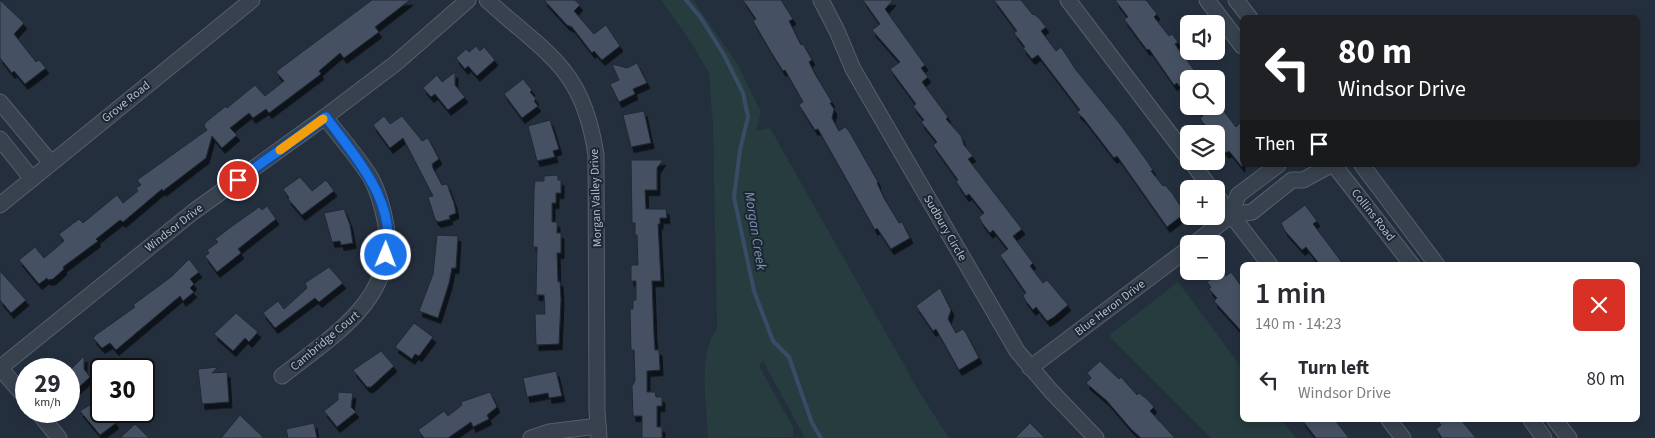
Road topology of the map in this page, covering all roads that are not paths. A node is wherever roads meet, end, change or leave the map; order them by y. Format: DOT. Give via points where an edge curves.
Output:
graph roads {
  1 [pos="252,0"];
  2 [pos="468,0"];
  3 [pos="487,0"];
  4 [pos="821,0"];
  5 [pos="1068,0"];
  6 [pos="1207,0"];
  7 [pos="1236,0"];
  8 [pos="1248,15"];
  9 [pos="1240,43"];
  10 [pos="0,102"];
  11 [pos="326,117"];
  12 [pos="0,139"];
  13 [pos="1180,147"];
  14 [pos="51,163"];
  15 [pos="1275,167"];
  16 [pos="1328,167"];
  17 [pos="1334,167"];
  18 [pos="1364,167"];
  19 [pos="32,179"];
  20 [pos="0,205"];
  21 [pos="1225,207"];
  22 [pos="1231,215"];
  23 [pos="1205,235"];
  24 [pos="1180,255"];
  25 [pos="1268,262"];
  26 [pos="1410,262"];
  27 [pos="1435,262"];
  28 [pos="0,368"];
  29 [pos="1030,368"];
  30 [pos="282,376"];
  31 [pos="15,385"];
  32 [pos="1391,422"];
  33 [pos="1532,422"];
  34 [pos="1557,422"];
  35 [pos="47,423"];
  36 [pos="599,432"];
  37 [pos="59,438"];
  38 [pos="531,438"];
  39 [pos="1096,438"];
  40 [pos="1403,438"];
  41 [pos="1544,438"];
  42 [pos="1569,438"];
  1 -- 14 [label="street, Grove Road"];
  2 -- 11 [label="street, Windsor Drive"];
  3 -- 36 [label="street, Morgan Valley Drive" via="561,66 574,84 592,128 596,155"];
  4 -- 29 [label="street, Sudbury Circle" via="853,69 1017,351"];
  5 -- 13 [label="street"];
  6 -- 9 [label="street"];
  7 -- 8 [label="street"];
  10 -- 14 [label="street"];
  11 -- 28 [label="street, Windsor Drive" via="193,212"];
  11 -- 30 [label="street, Cambridge Court" via="371,178 384,208 388,244 381,278 365,306 344,327"];
  12 -- 19 [label="street"];
  14 -- 19 [label="street, Grove Road"];
  15 -- 22 [label="street" via="1238,195"];
  16 -- 22 [label="street" via="1303,180 1292,180 1252,212"];
  17 -- 26 [label="street, Collins Road"];
  18 -- 27 [label="street, Collins Road"];
  19 -- 20 [label="street, Grove Road"];
  21 -- 22 [label="street"];
  22 -- 23 [label="street"];
  22 -- 25 [label="street"];
  24 -- 29 [label="street, Blue Heron Drive"];
  28 -- 31 [label="street"];
  29 -- 39 [label="street, Sudbury Circle"];
  32 -- 40 [label="street"];
  33 -- 41 [label="street"];
  34 -- 42 [label="street"];
  35 -- 37 [label="street"];
  36 -- 38 [label="street" via="549,432"];
}
